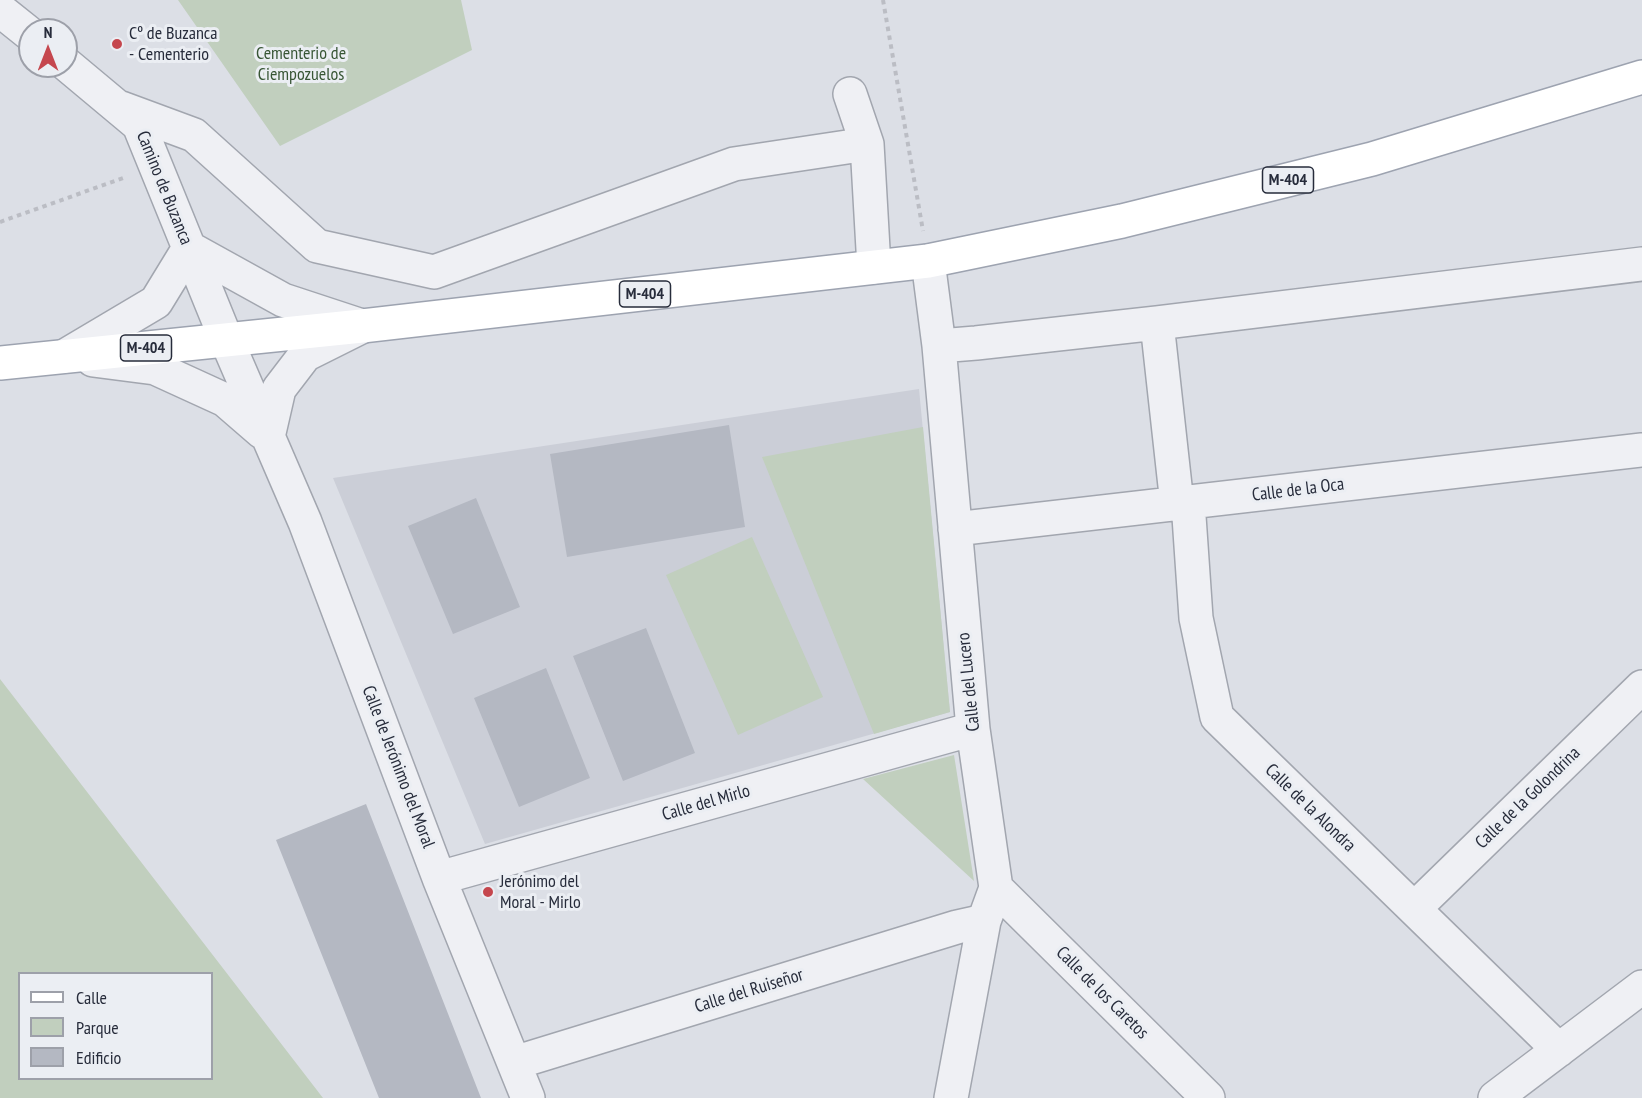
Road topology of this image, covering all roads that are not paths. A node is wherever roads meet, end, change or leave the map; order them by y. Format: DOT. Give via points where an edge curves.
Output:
graph roads {
  1 [pos="0,9"];
  2 [pos="18,24"];
  3 [pos="78,74"];
  4 [pos="1642,77"];
  5 [pos="850,94"];
  6 [pos="116,106"];
  7 [pos="867,144"];
  8 [pos="189,248"];
  9 [pos="928,261"];
  10 [pos="1642,264"];
  11 [pos="874,267"];
  12 [pos="1157,323"];
  13 [pos="362,326"];
  14 [pos="226,339"];
  15 [pos="939,345"];
  16 [pos="65,356"];
  17 [pos="0,363"];
  18 [pos="268,437"];
  19 [pos="1642,450"];
  20 [pos="1183,503"];
  21 [pos="955,529"];
  22 [pos="1642,687"];
  23 [pos="973,729"];
  24 [pos="439,878"];
  25 [pos="996,888"];
  26 [pos="1414,908"];
  27 [pos="984,921"];
  28 [pos="1642,987"];
  29 [pos="1559,1050"];
  30 [pos="514,1063"];
  31 [pos="528,1098"];
  32 [pos="951,1098"];
  33 [pos="1208,1098"];
  34 [pos="1495,1098"];
  1 -- 2 [label="street"];
  3 -- 6 [label="street, Camino de Buzanca"];
  4 -- 9 [label="main road, M-404" via="1372,159 1122,221"];
  5 -- 7 [label="street"];
  6 -- 7 [label="street" via="194,135 317,246 434,272 734,164"];
  6 -- 8 [label="street, Camino de Buzanca" via="139,125"];
  7 -- 11 [label="street"];
  8 -- 13 [label="street" via="283,300"];
  8 -- 14 [label="street, Camino de Buzanca"];
  8 -- 16 [label="street" via="156,302"];
  9 -- 11 [label="main road, M-404"];
  9 -- 15 [label="street, Calle del Lucero"];
  10 -- 12 [label="street"];
  11 -- 13 [label="main road, M-404"];
  12 -- 15 [label="street"];
  12 -- 20 [label="street, Calle de la Alondra"];
  13 -- 14 [label="main road, M-404"];
  13 -- 18 [label="street" via="306,355 279,388"];
  14 -- 16 [label="main road, M-404"];
  14 -- 18 [label="street, Calle de Jerónimo del Moral"];
  15 -- 21 [label="street, Calle del Lucero"];
  16 -- 17 [label="main road, M-404"];
  16 -- 18 [label="street, Calle de Jerónimo del Moral" via="155,368 225,400"];
  18 -- 24 [label="street, Calle de Jerónimo del Moral" via="306,522"];
  19 -- 20 [label="street, Calle de la Oca"];
  20 -- 21 [label="street, Calle de la Oca"];
  20 -- 26 [label="street, Calle de la Alondra" via="1196,618 1216,717"];
  21 -- 23 [label="street, Calle del Lucero"];
  22 -- 26 [label="street, Calle de la Golondrina"];
  23 -- 24 [label="street, Calle del Mirlo"];
  23 -- 25 [label="street, Calle del Lucero"];
  24 -- 30 [label="street, Calle de Jerónimo del Moral"];
  25 -- 27 [label="street, Calle del Lucero"];
  25 -- 33 [label="street, Calle de los Caretos"];
  26 -- 29 [label="street, Calle de la Alondra"];
  27 -- 30 [label="street, Calle del Ruiseñor"];
  27 -- 32 [label="street, Calle del Lucero"];
  28 -- 29 [label="street"];
  29 -- 34 [label="street"];
  30 -- 31 [label="street, Calle de Jerónimo del Moral"];
}
